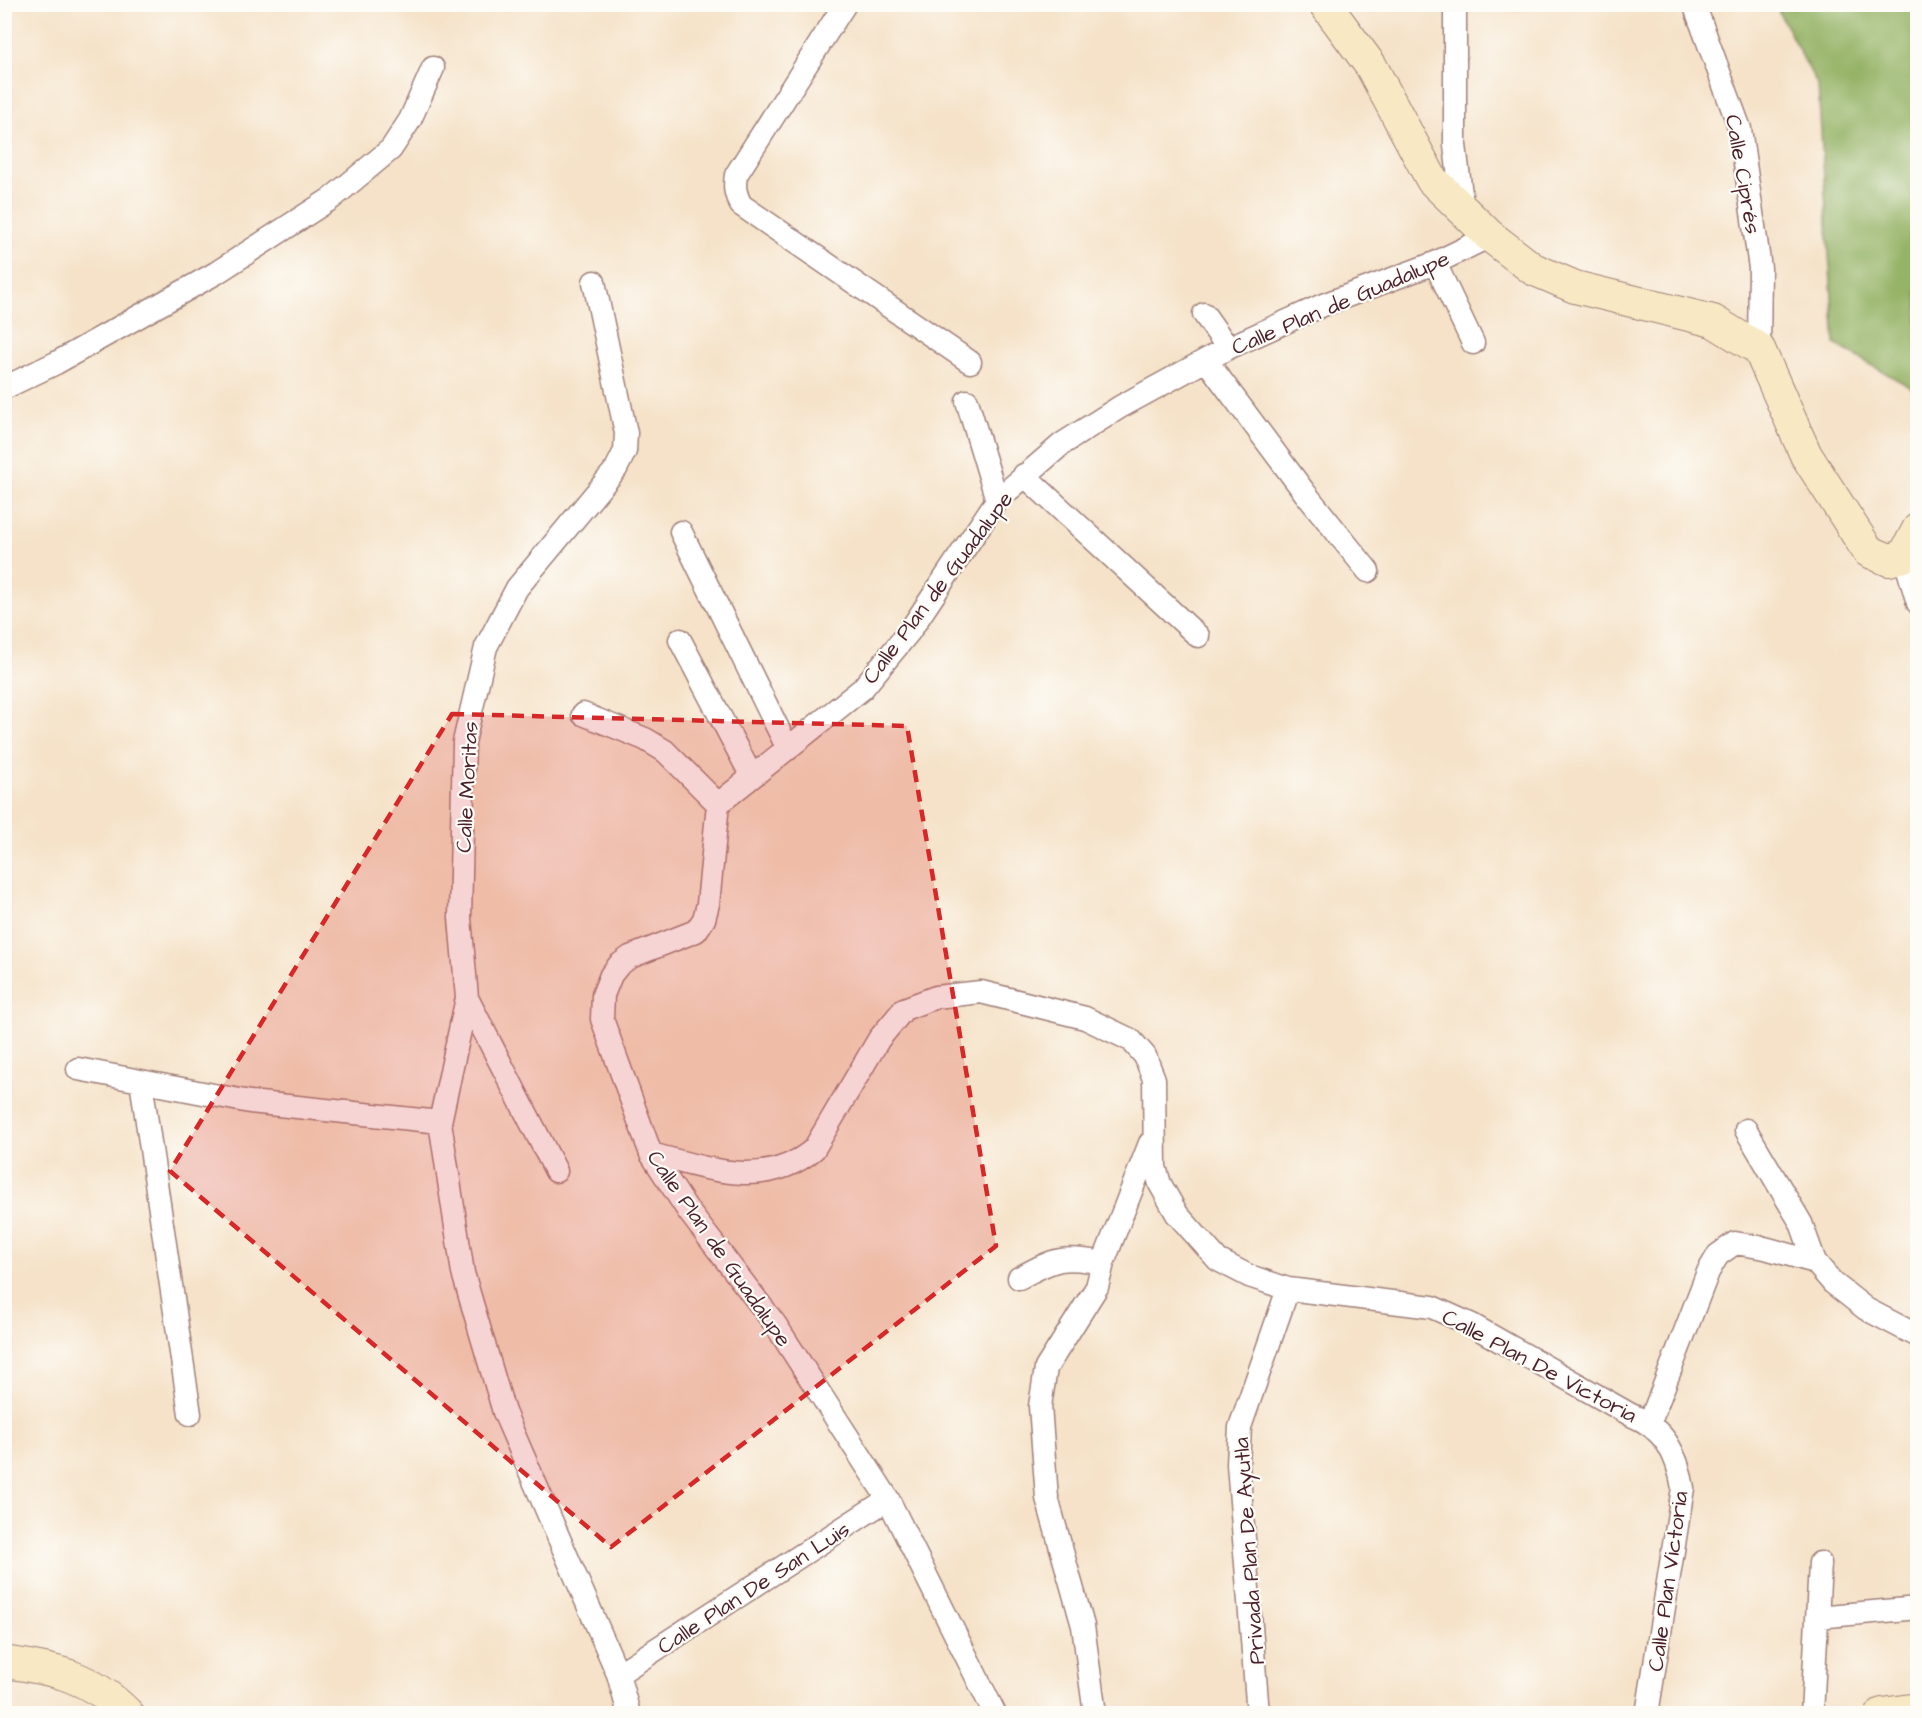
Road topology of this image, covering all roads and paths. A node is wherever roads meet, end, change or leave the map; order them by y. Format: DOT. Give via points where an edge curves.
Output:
graph roads {
  1 [pos="845,4"];
  2 [pos="1325,4"];
  3 [pos="1455,4"];
  4 [pos="1694,4"];
  5 [pos="433,68"];
  6 [pos="1463,211"];
  7 [pos="1490,236"];
  8 [pos="1435,263"];
  9 [pos="594,282"];
  10 [pos="1204,315"];
  11 [pos="1473,343"];
  12 [pos="1228,348"];
  13 [pos="1759,350"];
  14 [pos="1206,360"];
  15 [pos="970,362"];
  16 [pos="4,388"];
  17 [pos="967,401"];
  18 [pos="1023,475"];
  19 [pos="997,500"];
  20 [pos="681,532"];
  21 [pos="1911,542"];
  22 [pos="1368,571"];
  23 [pos="1917,603"];
  24 [pos="1198,636"];
  25 [pos="680,640"];
  26 [pos="583,714"];
  27 [pos="789,749"];
  28 [pos="751,776"];
  29 [pos="718,804"];
  30 [pos="467,998"];
  31 [pos="78,1069"];
  32 [pos="141,1081"];
  33 [pos="440,1122"];
  34 [pos="1746,1130"];
  35 [pos="1154,1131"];
  36 [pos="651,1154"];
  37 [pos="556,1171"];
  38 [pos="1815,1262"];
  39 [pos="1103,1263"];
  40 [pos="1019,1278"];
  41 [pos="1288,1289"];
  42 [pos="1917,1336"];
  43 [pos="190,1414"];
  44 [pos="1650,1422"];
  45 [pos="888,1499"];
  46 [pos="1820,1563"];
  47 [pos="1917,1608"];
  48 [pos="1817,1617"];
  49 [pos="4,1662"];
  50 [pos="618,1674"];
  51 [pos="1917,1709"];
  52 [pos="128,1713"];
  53 [pos="629,1713"];
  54 [pos="995,1713"];
  55 [pos="1095,1713"];
  56 [pos="1258,1713"];
  57 [pos="1647,1713"];
  58 [pos="1812,1713"];
  59 [pos="1882,1713"];
  1 -- 15 [label="street" via="736,175 736,196 741,205"];
  2 -- 6 [label="main road" via="1371,66 1432,180"];
  3 -- 6 [label="street" via="1455,145"];
  4 -- 13 [label="street, Calle Ciprés" via="1740,129 1760,268"];
  5 -- 16 [label="street" via="410,120 391,149 332,198 216,273"];
  6 -- 7 [label="main road"];
  7 -- 8 [label="street, Calle Plan de Guadalupe"];
  7 -- 13 [label="main road" via="1533,269 1575,286 1713,321"];
  8 -- 11 [label="street"];
  8 -- 12 [label="street, Calle Plan de Guadalupe" via="1323,305"];
  9 -- 30 [label="street, Calle Moritas" via="626,433 625,451 616,469 517,588 486,647 464,742 460,918"];
  10 -- 12 [label="street"];
  12 -- 14 [label="street, Calle Plan de Guadalupe"];
  13 -- 21 [label="main road" via="1806,455 1868,551 1888,560"];
  14 -- 18 [label="street, Calle Plan de Guadalupe" via="1120,407"];
  14 -- 22 [label="street"];
  17 -- 19 [label="street"];
  18 -- 19 [label="street, Calle Plan de Guadalupe"];
  18 -- 24 [label="street"];
  19 -- 27 [label="street, Calle Plan de Guadalupe" via="909,632 862,689"];
  20 -- 27 [label="street"];
  21 -- 23 [label="street"];
  25 -- 28 [label="street"];
  26 -- 29 [label="street" via="665,751"];
  27 -- 28 [label="street, Calle Plan de Guadalupe"];
  28 -- 29 [label="street, Calle Plan de Guadalupe"];
  29 -- 36 [label="street, Calle Plan de Guadalupe" via="704,919 696,931 619,965 610,975 603,995 602,1019"];
  30 -- 33 [label="street, Calle Moritas"];
  30 -- 37 [label="street"];
  31 -- 32 [label="street"];
  32 -- 33 [label="street" via="250,1102"];
  32 -- 43 [label="street"];
  33 -- 50 [label="street" via="463,1273 504,1412"];
  34 -- 38 [label="street" via="1801,1223"];
  35 -- 36 [label="street, Calle Plan De Victoria" via="1154,1079 1145,1056 1131,1040 1084,1018 981,992 936,997 904,1009 879,1039 814,1149 800,1161 781,1170 746,1174 707,1169"];
  35 -- 39 [label="street"];
  35 -- 41 [label="street, Calle Plan De Victoria" via="1155,1167 1177,1214 1218,1260"];
  36 -- 45 [label="street, Calle Plan de Guadalupe" via="689,1212 775,1324"];
  38 -- 42 [label="street" via="1833,1283 1866,1309"];
  38 -- 44 [label="street" via="1735,1243 1718,1255 1688,1320"];
  39 -- 40 [label="street" via="1057,1259"];
  39 -- 55 [label="street" via="1091,1300 1046,1368 1040,1406 1047,1498 1083,1626"];
  41 -- 44 [label="street, Calle Plan De Victoria" via="1432,1308 1472,1325"];
  41 -- 56 [label="street, Privada Plan De Ayutla" via="1240,1427 1238,1464"];
  44 -- 57 [label="street, Calle Plan Victoria" via="1672,1450 1683,1488"];
  45 -- 50 [label="street, Calle Plan De San Luis"];
  45 -- 54 [label="street, Calle Plan de Guadalupe"];
  46 -- 48 [label="street"];
  47 -- 48 [label="street"];
  48 -- 58 [label="street"];
  49 -- 52 [label="main road" via="53,1669 90,1683"];
  50 -- 53 [label="street"];
  51 -- 59 [label="main road"];
}
